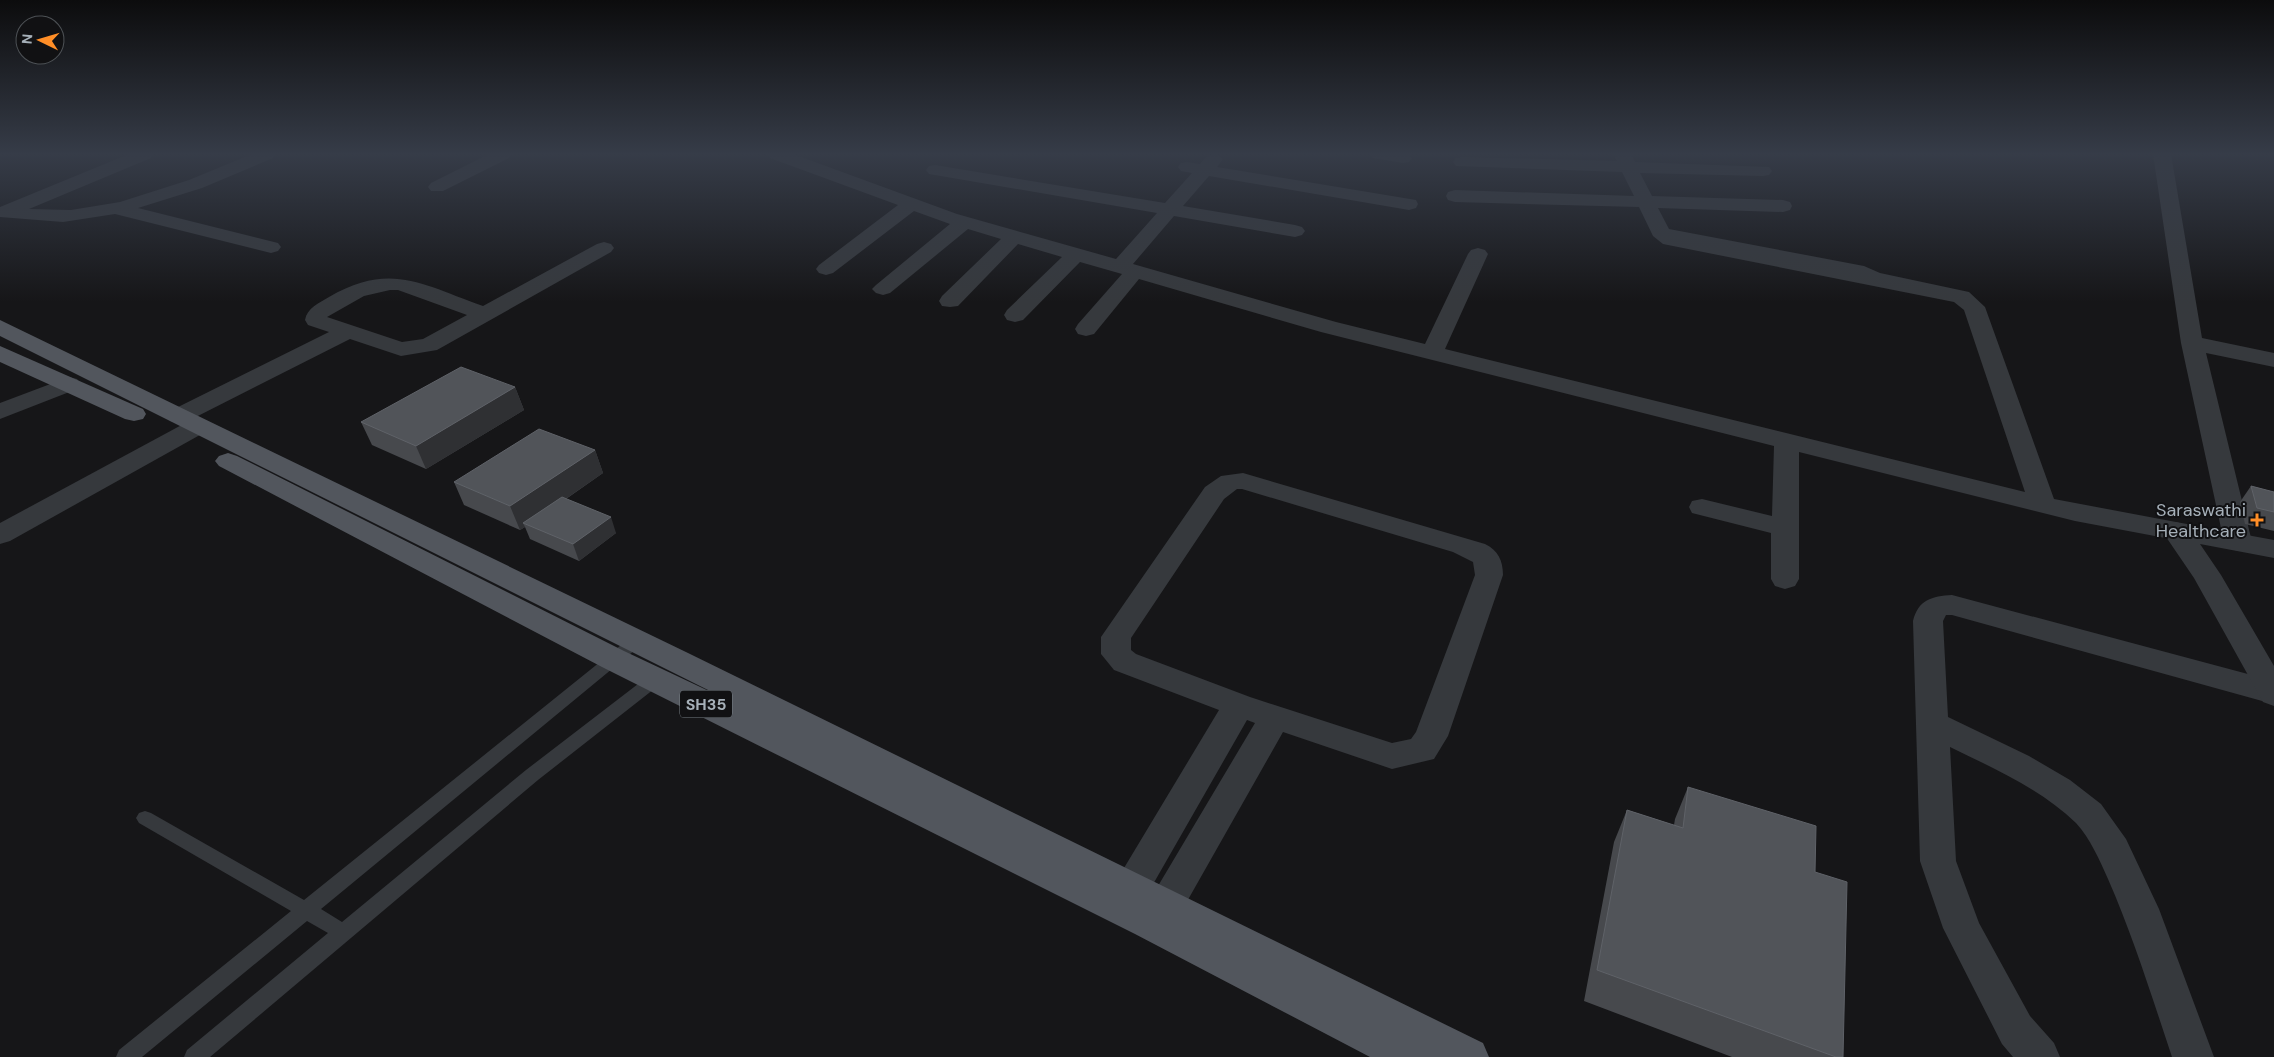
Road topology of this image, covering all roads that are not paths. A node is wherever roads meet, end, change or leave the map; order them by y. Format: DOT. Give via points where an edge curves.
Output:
graph roads {
  1 [pos="25,203"];
  2 [pos="131,203"];
  3 [pos="1133,203"];
  4 [pos="1165,203"];
  5 [pos="1405,203"];
  6 [pos="1648,203"];
  7 [pos="1692,203"];
  8 [pos="2170,203"];
  9 [pos="912,204"];
  10 [pos="1409,204"];
  11 [pos="1783,206"];
  12 [pos="112,208"];
  13 [pos="1161,208"];
  14 [pos="1,213"];
  15 [pos="965,222"];
  16 [pos="1296,231"];
  17 [pos="1015,236"];
  18 [pos="271,247"];
  19 [pos="604,248"];
  20 [pos="1076,254"];
  21 [pos="1478,254"];
  22 [pos="1119,267"];
  23 [pos="826,269"];
  24 [pos="883,289"];
  25 [pos="950,300"];
  26 [pos="484,314"];
  27 [pos="1015,315"];
  28 [pos="0,327"];
  29 [pos="1086,329"];
  30 [pos="348,331"];
  31 [pos="2192,343"];
  32 [pos="0,353"];
  33 [pos="1432,353"];
  34 [pos="2274,360"];
  35 [pos="69,384"];
  36 [pos="0,412"];
  37 [pos="186,426"];
  38 [pos="1787,441"];
  39 [pos="2042,504"];
  40 [pos="1702,507"];
  41 [pos="1785,528"];
  42 [pos="2176,531"];
  43 [pos="0,535"];
  44 [pos="2238,542"];
  45 [pos="2274,550"];
  46 [pos="1785,579"];
  47 [pos="625,650"];
  48 [pos="666,670"];
  49 [pos="2273,693"];
  50 [pos="1239,705"];
  51 [pos="1275,717"];
  52 [pos="1932,723"];
  53 [pos="1191,784"];
  54 [pos="1228,797"];
  55 [pos="145,818"];
  56 [pos="1131,888"];
  57 [pos="306,909"];
  58 [pos="1160,915"];
  59 [pos="343,932"];
  60 [pos="126,1057"];
  61 [pos="194,1057"];
  62 [pos="1412,1057"];
  63 [pos="1468,1057"];
  64 [pos="2039,1057"];
  65 [pos="2193,1057"];
  1 -- 14 [label="street"];
  2 -- 12 [label="street"];
  3 -- 13 [label="street"];
  4 -- 13 [label="street"];
  5 -- 10 [label="street"];
  6 -- 39 [label="street" via="1663,236 1864,272 1873,278 1961,297 1974,307"];
  7 -- 11 [label="street"];
  8 -- 31 [label="street"];
  9 -- 15 [label="street"];
  9 -- 23 [label="street"];
  12 -- 14 [label="street" via="70,216"];
  12 -- 18 [label="street"];
  13 -- 16 [label="street"];
  13 -- 22 [label="street"];
  15 -- 17 [label="street"];
  15 -- 24 [label="street"];
  17 -- 20 [label="street"];
  17 -- 25 [label="street"];
  19 -- 26 [label="street"];
  20 -- 22 [label="street"];
  20 -- 27 [label="street"];
  21 -- 33 [label="street"];
  22 -- 29 [label="street"];
  22 -- 33 [label="street"];
  26 -- 30 [label="street" via="429,344 415,348 401,349"];
  26 -- 30 [label="street" via="401,284 375,284 317,314 316,320"];
  28 -- 37 [label="main road"];
  30 -- 37 [label="street"];
  31 -- 34 [label="street"];
  31 -- 44 [label="street"];
  32 -- 35 [label="main road, SH35"];
  33 -- 38 [label="street"];
  35 -- 36 [label="street"];
  35 -- 37 [label="main road, SH35"];
  37 -- 43 [label="street"];
  37 -- 47 [label="main road, SH35"];
  38 -- 39 [label="street"];
  38 -- 41 [label="street"];
  39 -- 42 [label="street"];
  40 -- 41 [label="street"];
  41 -- 46 [label="street"];
  42 -- 44 [label="street"];
  42 -- 49 [label="street" via="2207,575"];
  44 -- 45 [label="street"];
  47 -- 48 [label="main road, SH35"];
  47 -- 57 [label="lane"];
  48 -- 56 [label="main road"];
  48 -- 58 [label="main road, SH35" via="812,754"];
  48 -- 59 [label="lane" via="532,774"];
  49 -- 52 [label="street" via="1952,605 1939,606 1930,612 1928,621"];
  50 -- 51 [label="street"];
  50 -- 51 [label="street" via="1125,662 1114,648 1116,638 1214,492 1222,485 1243,481 1463,546 1487,557 1489,575 1431,736 1422,750 1392,756"];
  50 -- 53 [label="street"];
  51 -- 54 [label="street"];
  52 -- 64 [label="street" via="1938,861 1962,928 2016,1030"];
  52 -- 65 [label="street" via="2017,765 2089,814 2113,850 2140,909"];
  53 -- 54 [label="street"];
  53 -- 56 [label="street"];
  54 -- 58 [label="street"];
  55 -- 57 [label="lane"];
  56 -- 58 [label="main road"];
  57 -- 59 [label="lane"];
  57 -- 60 [label="lane"];
  58 -- 62 [label="main road, SH35"];
  58 -- 63 [label="main road"];
  59 -- 61 [label="lane"];
}
